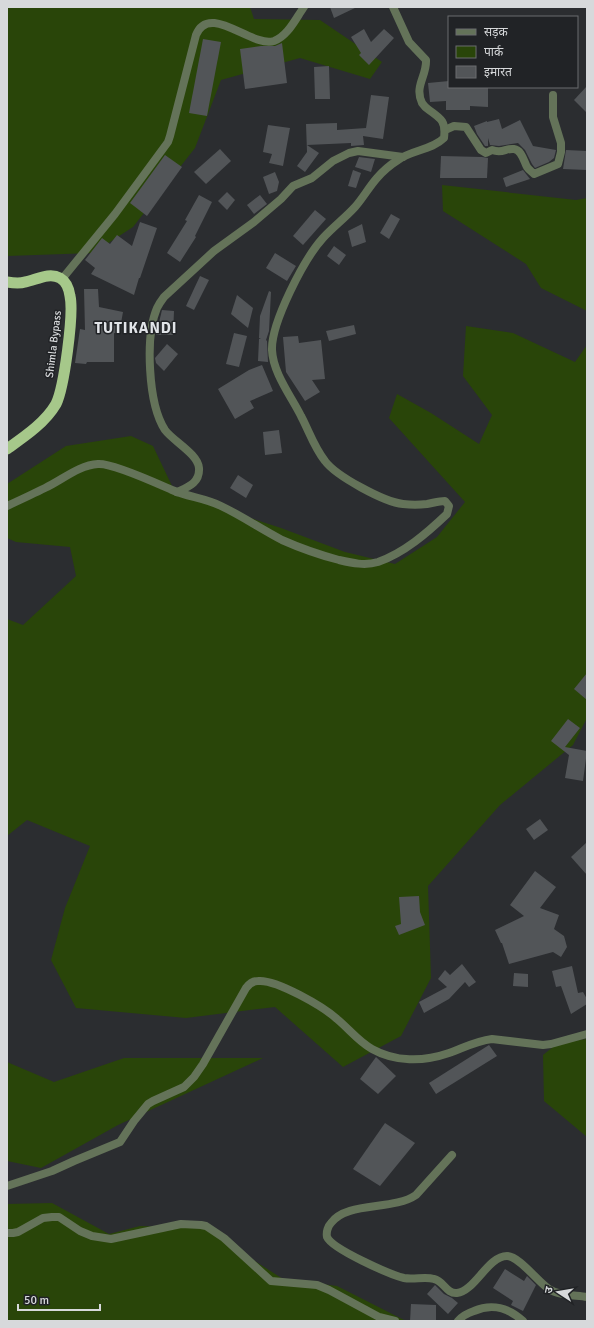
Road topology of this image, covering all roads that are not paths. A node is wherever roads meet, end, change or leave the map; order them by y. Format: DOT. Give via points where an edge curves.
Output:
graph roads {
  1 [pos="304,7"];
  2 [pos="393,7"];
  3 [pos="553,95"];
  4 [pos="445,130"];
  5 [pos="403,157"];
  6 [pos="62,279"];
  7 [pos="7,282"];
  8 [pos="7,449"];
  9 [pos="177,492"];
  10 [pos="7,506"];
  11 [pos="587,1034"];
  12 [pos="452,1155"];
  13 [pos="7,1186"];
  14 [pos="7,1233"];
  15 [pos="587,1297"];
  16 [pos="395,1321"];
  17 [pos="458,1321"];
  18 [pos="523,1321"];
  1 -- 6 [label="street" via="288,30 273,41 260,41 216,23 200,28 168,142 115,214"];
  2 -- 4 [label="street" via="409,42 426,60 419,91 422,102 442,120"];
  3 -- 4 [label="street" via="553,117 561,152 558,164 534,174 528,169 517,150 492,150 486,153 481,150 466,127 454,126"];
  4 -- 5 [label="street" via="444,138 440,142"];
  5 -- 9 [label="street" via="358,151 333,161 312,178 293,186 254,222 214,251 159,304 155,314 150,355 150,376 157,411 165,429 194,456 199,468 193,485"];
  5 -- 9 [label="street" via="377,178 357,205 322,240 305,265 278,321 272,348 273,359 316,447 329,466 373,494 394,503 417,505 445,501 449,506 447,514 401,551 378,562 363,564 345,562 291,544 221,506"];
  6 -- 7 [label="highway" via="48,276 20,283"];
  6 -- 8 [label="highway, Shimla Bypass" via="71,298 71,320 57,402 50,413"];
  9 -- 10 [label="street" via="128,472 95,464"];
  11 -- 13 [label="street" via="543,1045 484,1040 429,1059 395,1058 366,1046 337,1019 312,1002 275,983 258,981 246,988 190,1082 148,1104 120,1142 52,1171"];
  12 -- 15 [label="street" via="410,1199 343,1213 328,1227 330,1241 352,1256 400,1277 438,1280 452,1292 461,1292 493,1261 508,1256 522,1264 553,1292"];
  14 -- 16 [label="street" via="18,1232 43,1218 52,1217 59,1217 92,1236 111,1239 181,1224 206,1226 224,1238 271,1281 317,1285 372,1314"];
  17 -- 18 [label="street" via="464,1315 491,1306 503,1308"];
}
